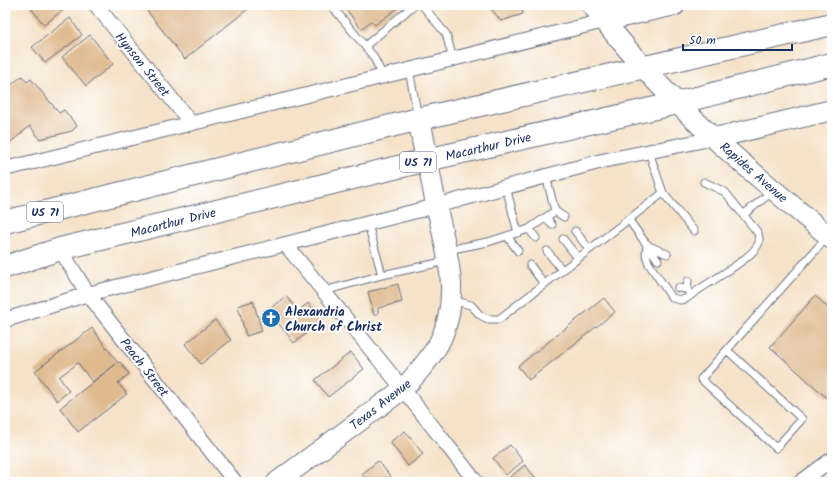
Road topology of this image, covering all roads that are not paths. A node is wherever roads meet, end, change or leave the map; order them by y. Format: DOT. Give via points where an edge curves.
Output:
graph roads {
  1 [pos="96,5"];
  2 [pos="331,5"];
  3 [pos="414,5"];
  4 [pos="422,5"];
  5 [pos="592,5"];
  6 [pos="675,5"];
  7 [pos="604,21"];
  8 [pos="832,24"];
  9 [pos="364,46"];
  10 [pos="453,59"];
  11 [pos="832,64"];
  12 [pos="645,68"];
  13 [pos="409,70"];
  14 [pos="383,76"];
  15 [pos="677,103"];
  16 [pos="832,110"];
  17 [pos="419,119"];
  18 [pos="191,123"];
  19 [pos="715,138"];
  20 [pos="649,152"];
  21 [pos="428,160"];
  22 [pos="5,169"];
  23 [pos="546,176"];
  24 [pos="704,182"];
  25 [pos="506,187"];
  26 [pos="775,190"];
  27 [pos="663,193"];
  28 [pos="85,203"];
  29 [pos="436,206"];
  30 [pos="555,211"];
  31 [pos="743,215"];
  32 [pos="5,216"];
  33 [pos="546,217"];
  34 [pos="564,217"];
  35 [pos="628,220"];
  36 [pos="5,222"];
  37 [pos="368,224"];
  38 [pos="552,225"];
  39 [pos="529,229"];
  40 [pos="574,231"];
  41 [pos="694,231"];
  42 [pos="518,232"];
  43 [pos="507,236"];
  44 [pos="536,238"];
  45 [pos="830,238"];
  46 [pos="563,239"];
  47 [pos="647,244"];
  48 [pos="286,245"];
  49 [pos="60,249"];
  50 [pos="589,249"];
  51 [pos="518,251"];
  52 [pos="547,251"];
  53 [pos="667,254"];
  54 [pos="448,255"];
  55 [pos="578,258"];
  56 [pos="658,260"];
  57 [pos="530,265"];
  58 [pos="5,267"];
  59 [pos="562,270"];
  60 [pos="382,275"];
  61 [pos="688,281"];
  62 [pos="544,284"];
  63 [pos="678,288"];
  64 [pos="324,292"];
  65 [pos="689,292"];
  66 [pos="88,294"];
  67 [pos="451,300"];
  68 [pos="5,320"];
  69 [pos="728,350"];
  70 [pos="403,388"];
  71 [pos="832,459"];
  72 [pos="235,482"];
  73 [pos="277,482"];
  74 [pos="476,482"];
  75 [pos="801,482"];
  1 -- 18 [label="street, Hynson Street"];
  2 -- 9 [label="lane"];
  3 -- 9 [label="lane"];
  4 -- 10 [label="lane" via="446,34"];
  5 -- 7 [label="street, Rapides Avenue"];
  6 -- 7 [label="street"];
  7 -- 10 [label="street"];
  7 -- 12 [label="street, Rapides Avenue"];
  8 -- 12 [label="highway, US 71"];
  9 -- 14 [label="lane" via="373,56"];
  10 -- 13 [label="street"];
  11 -- 15 [label="highway, Macarthur Drive / US 71"];
  12 -- 15 [label="street, Rapides Avenue"];
  12 -- 17 [label="highway, US 71"];
  13 -- 14 [label="street"];
  13 -- 17 [label="lane"];
  14 -- 18 [label="street"];
  15 -- 19 [label="street, Rapides Avenue"];
  15 -- 21 [label="highway, Macarthur Drive / US 71"];
  16 -- 19 [label="street"];
  17 -- 21 [label="highway"];
  17 -- 28 [label="highway, US 71"];
  18 -- 22 [label="street"];
  19 -- 20 [label="street"];
  19 -- 26 [label="street, Rapides Avenue"];
  20 -- 23 [label="street"];
  20 -- 27 [label="lane"];
  21 -- 29 [label="street, Texas Avenue"];
  21 -- 49 [label="highway, Macarthur Drive / US 71"];
  23 -- 25 [label="street"];
  23 -- 30 [label="lane"];
  24 -- 31 [label="lane" via="725,192"];
  25 -- 29 [label="street"];
  25 -- 42 [label="lane"];
  26 -- 31 [label="lane"];
  26 -- 45 [label="street, Rapides Avenue"];
  27 -- 35 [label="lane"];
  27 -- 41 [label="lane"];
  28 -- 32 [label="highway"];
  28 -- 36 [label="highway, US 71"];
  29 -- 37 [label="street"];
  29 -- 54 [label="street, Texas Avenue"];
  30 -- 33 [label="lane"];
  30 -- 34 [label="lane"];
  31 -- 65 [label="lane" via="758,233 760,242 756,250 728,271"];
  33 -- 38 [label="lane"];
  33 -- 39 [label="lane"];
  35 -- 47 [label="lane"];
  35 -- 50 [label="lane"];
  37 -- 48 [label="street"];
  37 -- 60 [label="lane"];
  39 -- 42 [label="lane"];
  39 -- 44 [label="lane"];
  40 -- 50 [label="lane"];
  42 -- 43 [label="lane"];
  43 -- 51 [label="lane"];
  43 -- 54 [label="lane"];
  45 -- 69 [label="lane"];
  46 -- 55 [label="lane"];
  47 -- 53 [label="lane"];
  47 -- 56 [label="lane"];
  47 -- 65 [label="lane" via="646,255 649,264 672,298 686,299"];
  48 -- 64 [label="street"];
  48 -- 66 [label="street"];
  49 -- 58 [label="highway, Macarthur Drive / US 71"];
  49 -- 66 [label="street, Peach Street"];
  50 -- 55 [label="lane"];
  52 -- 59 [label="lane"];
  54 -- 60 [label="lane"];
  54 -- 67 [label="street, Texas Avenue"];
  55 -- 59 [label="lane"];
  57 -- 62 [label="lane"];
  59 -- 62 [label="lane"];
  60 -- 64 [label="lane"];
  61 -- 65 [label="lane"];
  62 -- 67 [label="lane" via="499,319 488,319 471,305"];
  63 -- 65 [label="lane"];
  64 -- 70 [label="street"];
  66 -- 68 [label="street"];
  66 -- 72 [label="street, Peach Street"];
  67 -- 70 [label="street, Texas Avenue" via="447,322 439,343 416,375"];
  69 -- 69 [label="lane" via="702,379 776,448 802,419"];
  70 -- 73 [label="street, Texas Avenue"];
  70 -- 74 [label="street"];
  71 -- 75 [label="street"];
}
